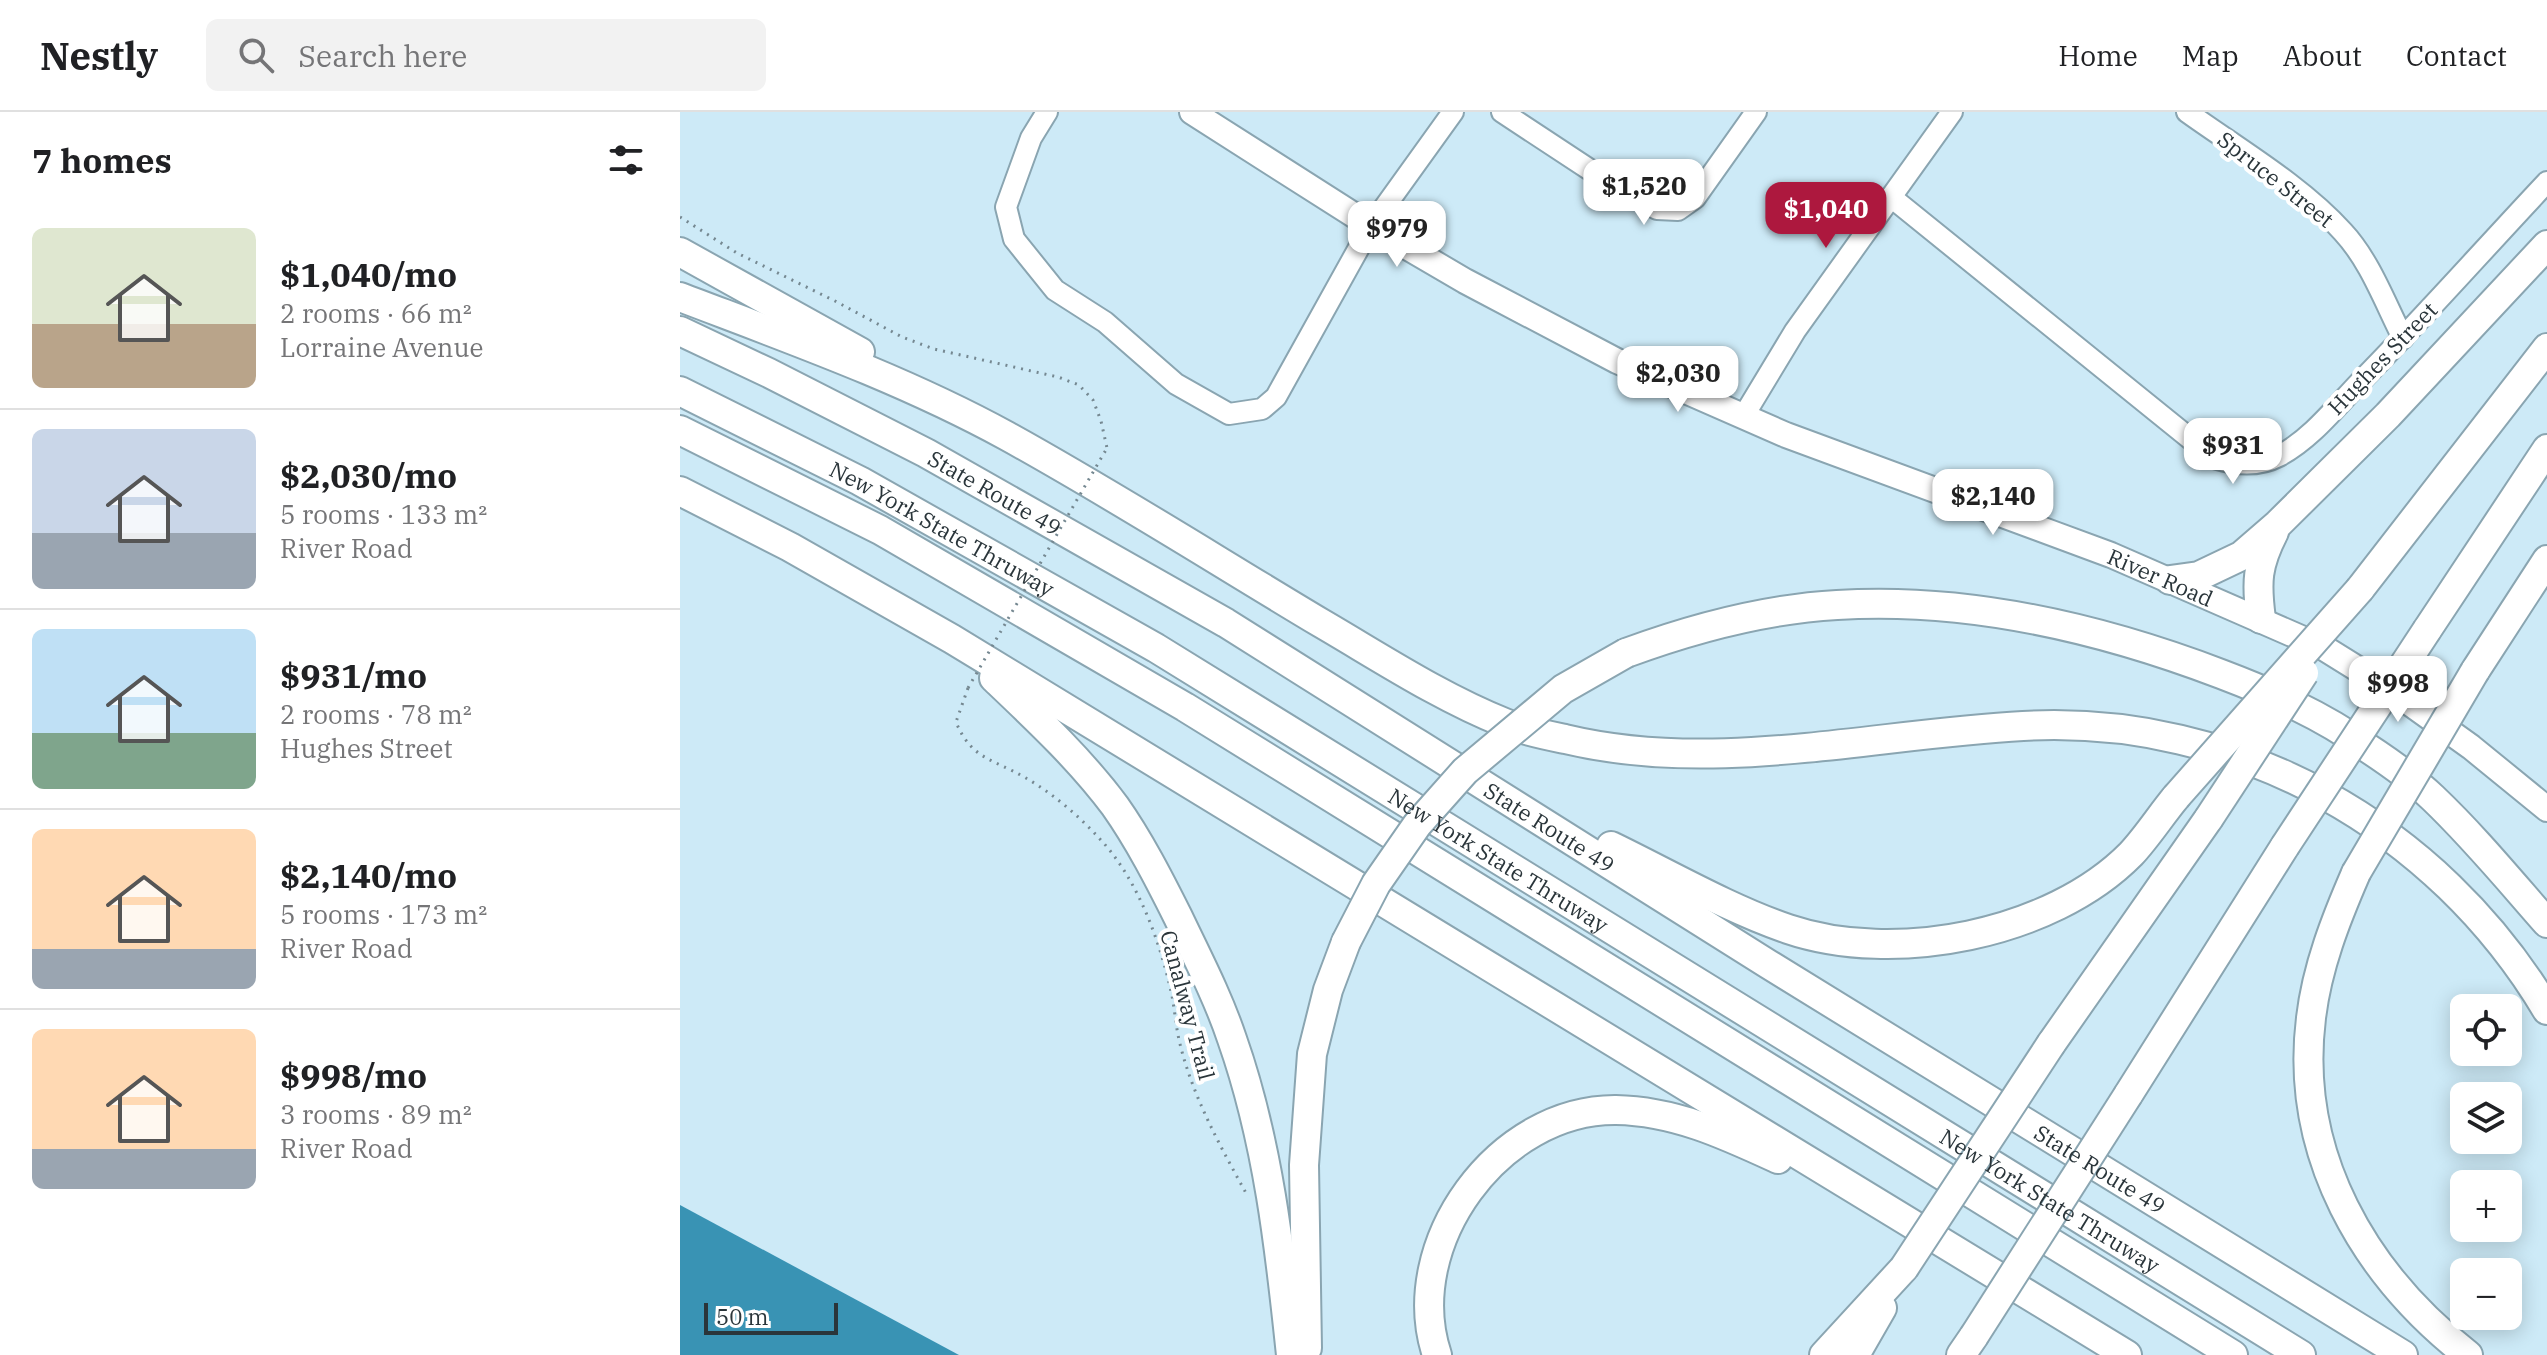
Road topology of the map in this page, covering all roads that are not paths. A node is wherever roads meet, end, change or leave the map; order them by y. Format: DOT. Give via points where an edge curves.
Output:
graph roads {
  1 [pos="1047,112"];
  2 [pos="1192,112"];
  3 [pos="1453,112"];
  4 [pos="1502,112"];
  5 [pos="1756,112"];
  6 [pos="1952,112"];
  7 [pos="2187,112"];
  8 [pos="2547,182"];
  9 [pos="1891,197"];
  10 [pos="1371,226"];
  11 [pos="2547,245"];
  12 [pos="680,252"];
  13 [pos="680,297"];
  14 [pos="680,331"];
  15 [pos="2403,338"];
  16 [pos="2547,348"];
  17 [pos="680,391"];
  18 [pos="924,394"];
  19 [pos="1743,417"];
  20 [pos="680,430"];
  21 [pos="2547,449"];
  22 [pos="680,491"];
  23 [pos="2278,524"];
  24 [pos="2547,560"];
  25 [pos="2170,580"];
  26 [pos="2360,589"];
  27 [pos="2261,619"];
  28 [pos="952,639"];
  29 [pos="1501,796"];
  30 [pos="2431,796"];
  31 [pos="2547,809"];
  32 [pos="2547,896"];
  33 [pos="2547,923"];
  34 [pos="2547,1010"];
  35 [pos="1900,1215"];
  36 [pos="1904,1268"];
  37 [pos="1967,1349"];
  38 [pos="1291,1355"];
  39 [pos="1307,1355"];
  40 [pos="1437,1355"];
  41 [pos="1824,1355"];
  42 [pos="1855,1355"];
  43 [pos="2127,1355"];
  44 [pos="2233,1355"];
  45 [pos="2301,1355"];
  46 [pos="2403,1355"];
  47 [pos="2468,1355"];
  1 -- 10 [label="street" via="1031,138 1006,207 1014,239 1055,290 1105,322 1176,384 1229,414 1262,409 1276,397"];
  2 -- 10 [label="main road, River Road"];
  3 -- 10 [label="street"];
  4 -- 5 [label="street" via="1616,187 1657,209 1678,210 1695,198"];
  6 -- 9 [label="street"];
  7 -- 15 [label="street, Spruce Street" via="2317,206 2344,233"];
  8 -- 15 [label="street, Hughes Street"];
  9 -- 15 [label="street, Hughes Street" via="2214,458 2231,464 2276,458 2300,443"];
  9 -- 19 [label="street" via="1795,331"];
  10 -- 19 [label="main road, River Road" via="1617,361"];
  11 -- 23 [label="highway"];
  12 -- 18 [label="highway" via="874,360"];
  13 -- 18 [label="highway"];
  14 -- 29 [label="highway, State Route 49" via="926,453 1226,623"];
  16 -- 26 [label="highway"];
  17 -- 45 [label="highway, New York State Thruway" via="860,481 1156,648"];
  18 -- 34 [label="highway" via="1008,436 1428,686 1508,724 1572,741 1653,752 1749,752 2024,725 2088,726 2216,747 2274,769 2345,806 2432,870 2485,923"];
  19 -- 25 [label="main road, River Road"];
  20 -- 44 [label="highway, New York State Thruway" via="880,530 1185,707"];
  21 -- 37 [label="highway, bridge" via="2285,846"];
  22 -- 28 [label="highway"];
  23 -- 25 [label="highway" via="2241,556 2199,576"];
  23 -- 27 [label="highway" via="2262,555 2256,584"];
  24 -- 47 [label="highway, bridge" via="2356,873 2322,962 2311,1019 2310,1088 2318,1136 2353,1227 2403,1296"];
  25 -- 27 [label="main road, River Road"];
  26 -- 29 [label="highway, bridge" via="2131,855 2092,885 2046,910 1974,936 1893,944 1826,939 1788,929"];
  26 -- 36 [label="highway, bridge"];
  27 -- 31 [label="main road, River Road" via="2324,648 2390,689"];
  28 -- 35 [label="highway"];
  28 -- 38 [label="highway" via="1084,767 1116,808 1204,971 1243,1073 1270,1186"];
  29 -- 46 [label="highway, State Route 49"];
  30 -- 32 [label="highway"];
  30 -- 33 [label="highway"];
  30 -- 39 [label="highway, bridge" via="2364,745 2305,710 2157,650 2066,626 1980,611 1836,605 1719,623 1626,653 1563,689 1465,771 1417,825 1376,884 1346,942 1312,1054 1304,1165"];
  35 -- 40 [label="highway" via="1711,1128 1614,1110 1575,1116 1508,1148 1474,1182 1450,1218 1434,1264 1429,1313"];
  35 -- 43 [label="highway"];
  36 -- 41 [label="highway"];
  36 -- 42 [label="highway"];
}
